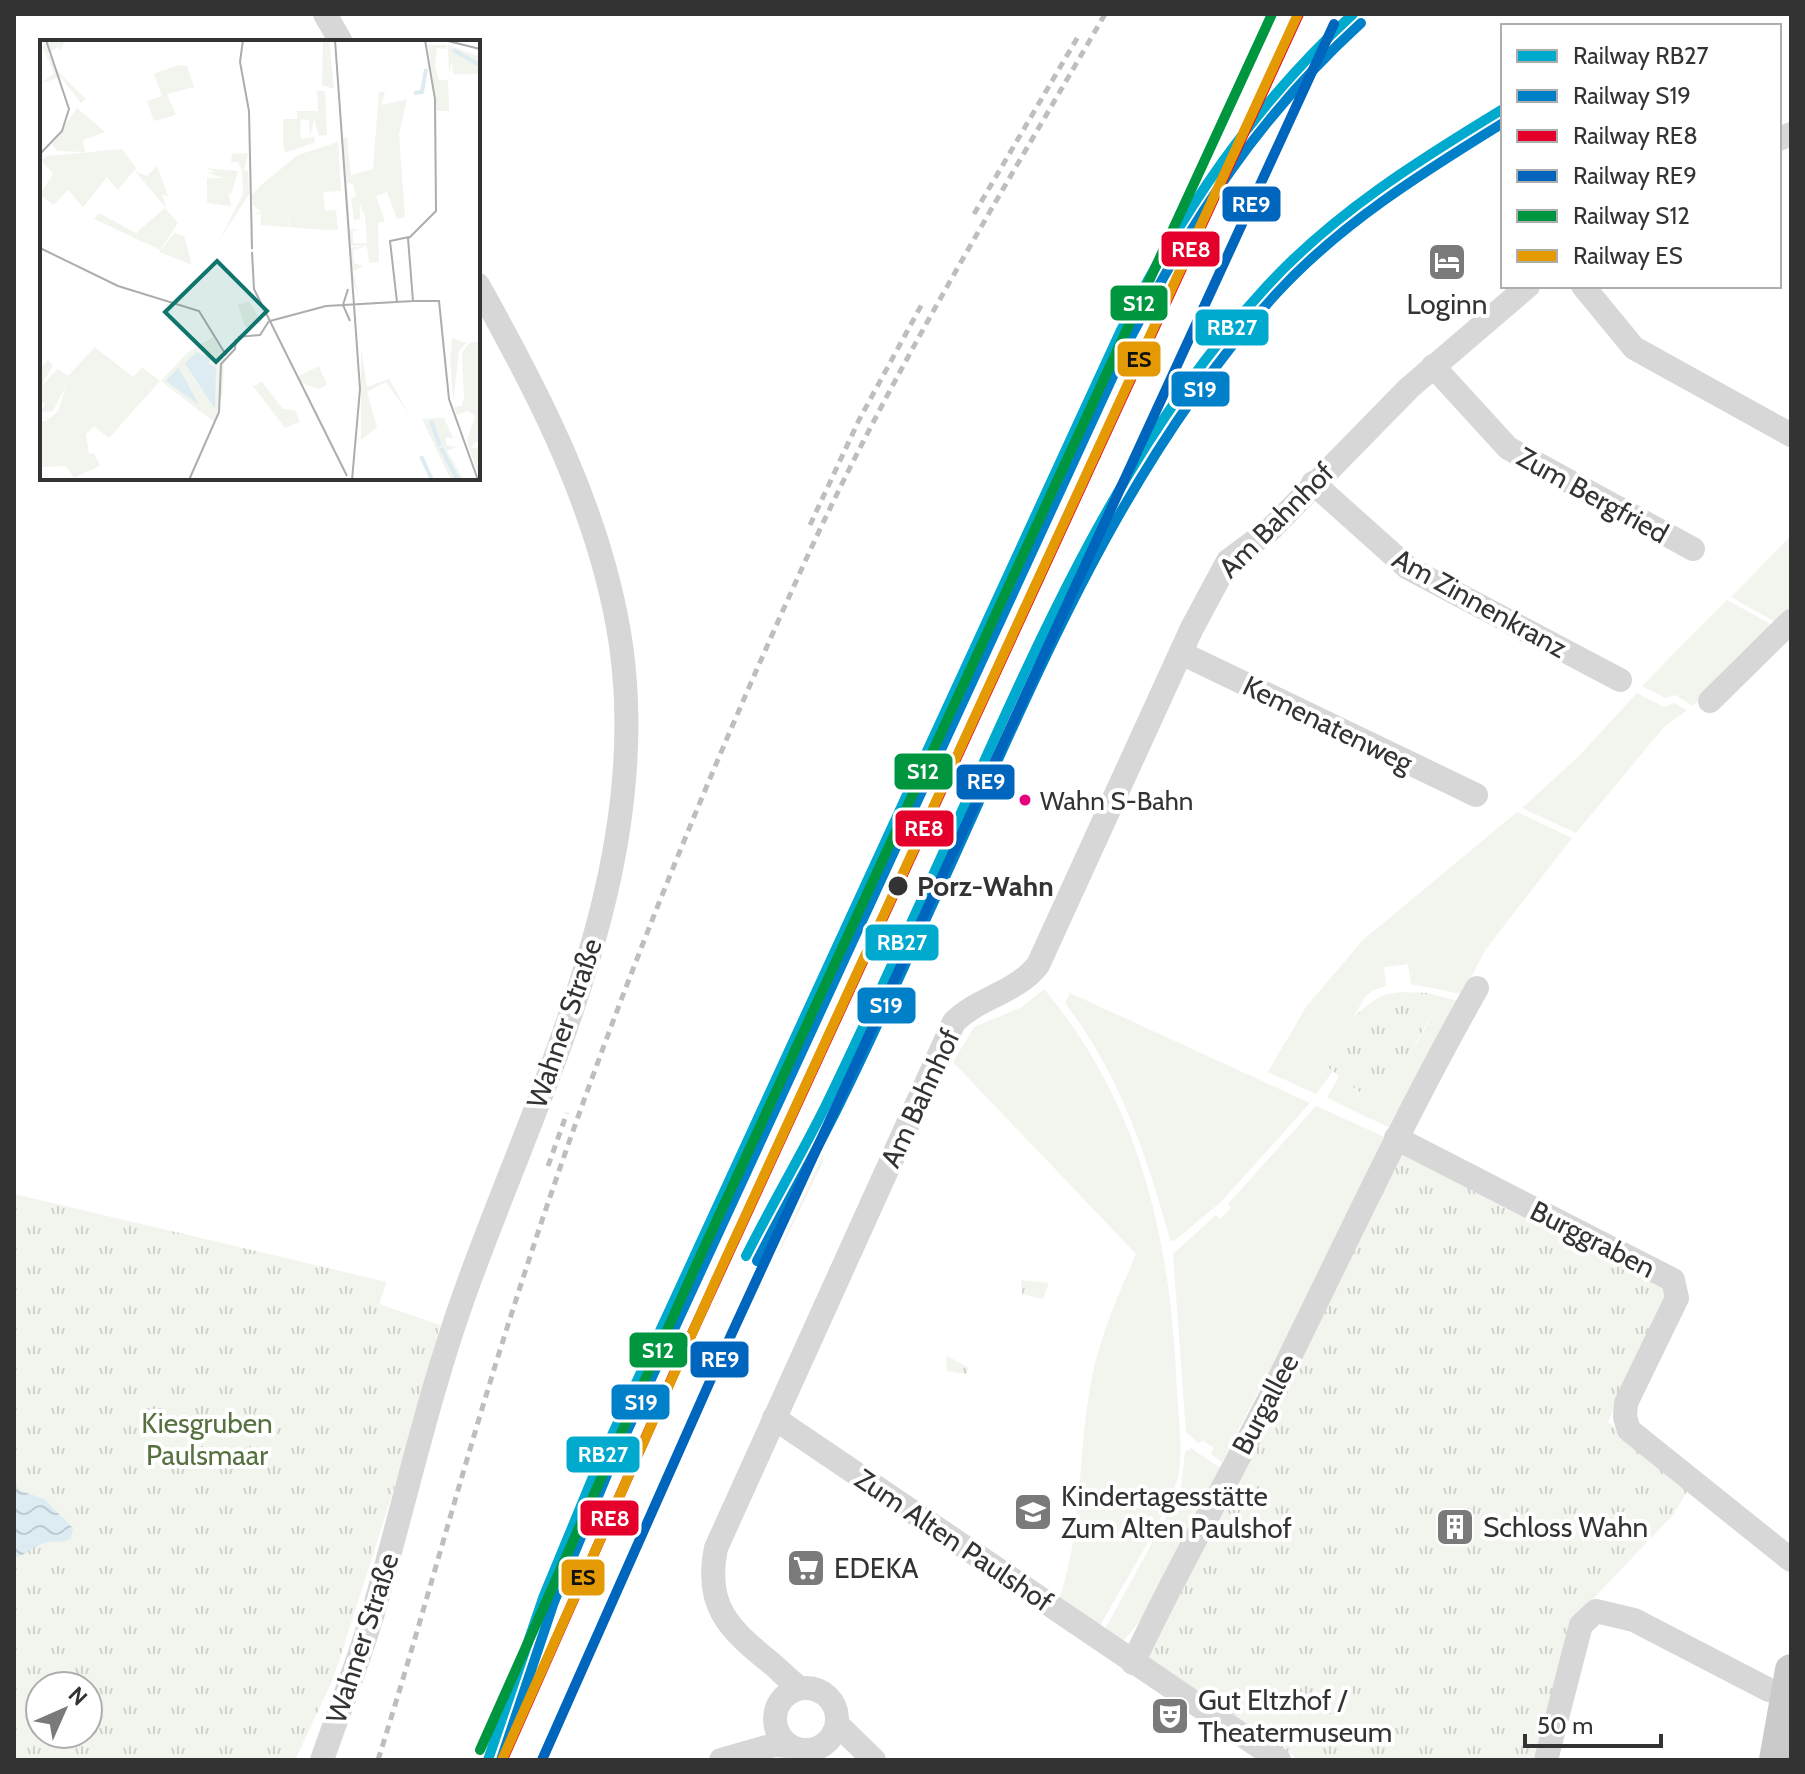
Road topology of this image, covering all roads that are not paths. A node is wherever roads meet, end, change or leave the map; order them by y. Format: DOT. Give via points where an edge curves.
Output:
graph roads {
  1 [pos="325,14"];
  2 [pos="340,40"];
  3 [pos="1526,288"];
  4 [pos="1585,288"];
  5 [pos="480,289"];
  6 [pos="1433,366"];
  7 [pos="1791,435"];
  8 [pos="1313,483"];
  9 [pos="1693,549"];
  10 [pos="1791,621"];
  11 [pos="1181,653"];
  12 [pos="1620,680"];
  13 [pos="1710,701"];
  14 [pos="1476,795"];
  15 [pos="1477,988"];
  16 [pos="1396,1138"];
  17 [pos="774,1418"];
  18 [pos="1791,1560"];
  19 [pos="751,1650"];
  20 [pos="1133,1663"];
  21 [pos="1788,1682"];
  22 [pos="800,1688"];
  23 [pos="775,1712"];
  24 [pos="837,1724"];
  25 [pos="789,1746"];
  26 [pos="819,1748"];
  27 [pos="322,1760"];
  28 [pos="854,1760"];
  29 [pos="874,1760"];
  30 [pos="1279,1760"];
  31 [pos="1546,1760"];
  32 [pos="1775,1760"];
  1 -- 2 [label="street"];
  3 -- 6 [label="street, Am Bahnhof"];
  4 -- 7 [label="street" via="1634,348"];
  5 -- 27 [label="street, Wahner Straße" via="556,434 590,520 620,645 624,779 609,882 578,993 464,1295 348,1695"];
  6 -- 8 [label="street, Am Bahnhof"];
  6 -- 9 [label="street, Zum Bergfried" via="1508,448"];
  8 -- 11 [label="street, Am Bahnhof" via="1270,530 1228,561"];
  8 -- 12 [label="street, Am Zinnenkranz" via="1408,568"];
  10 -- 13 [label="street"];
  11 -- 14 [label="street, Kemenatenweg"];
  11 -- 17 [label="street, Am Bahnhof" via="1038,965 1016,986 967,1009 954,1022"];
  15 -- 16 [label="street, Burgallee"];
  16 -- 18 [label="street, Burggraben" via="1673,1280 1677,1298 1626,1403 1629,1430"];
  16 -- 20 [label="street, Burgallee"];
  17 -- 19 [label="street, Am Bahnhof" via="722,1528 712,1572 714,1601"];
  17 -- 20 [label="street, Zum Alten Paulshof"];
  19 -- 22 [label="street, Am Bahnhof"];
  19 -- 23 [label="street, Am Bahnhof"];
  20 -- 30 [label="street"];
  21 -- 31 [label="street" via="1758,1684 1634,1620 1596,1611 1581,1625"];
  21 -- 32 [label="main road"];
  22 -- 23 [label="street" via="785,1695"];
  22 -- 24 [label="street" via="819,1690 829,1698"];
  23 -- 25 [label="street" via="781,1738"];
  23 -- 25 [label="street" via="721,1760 774,1745"];
  24 -- 26 [label="street"];
  24 -- 29 [label="street"];
  25 -- 26 [label="street"];
  26 -- 28 [label="street"];
}
